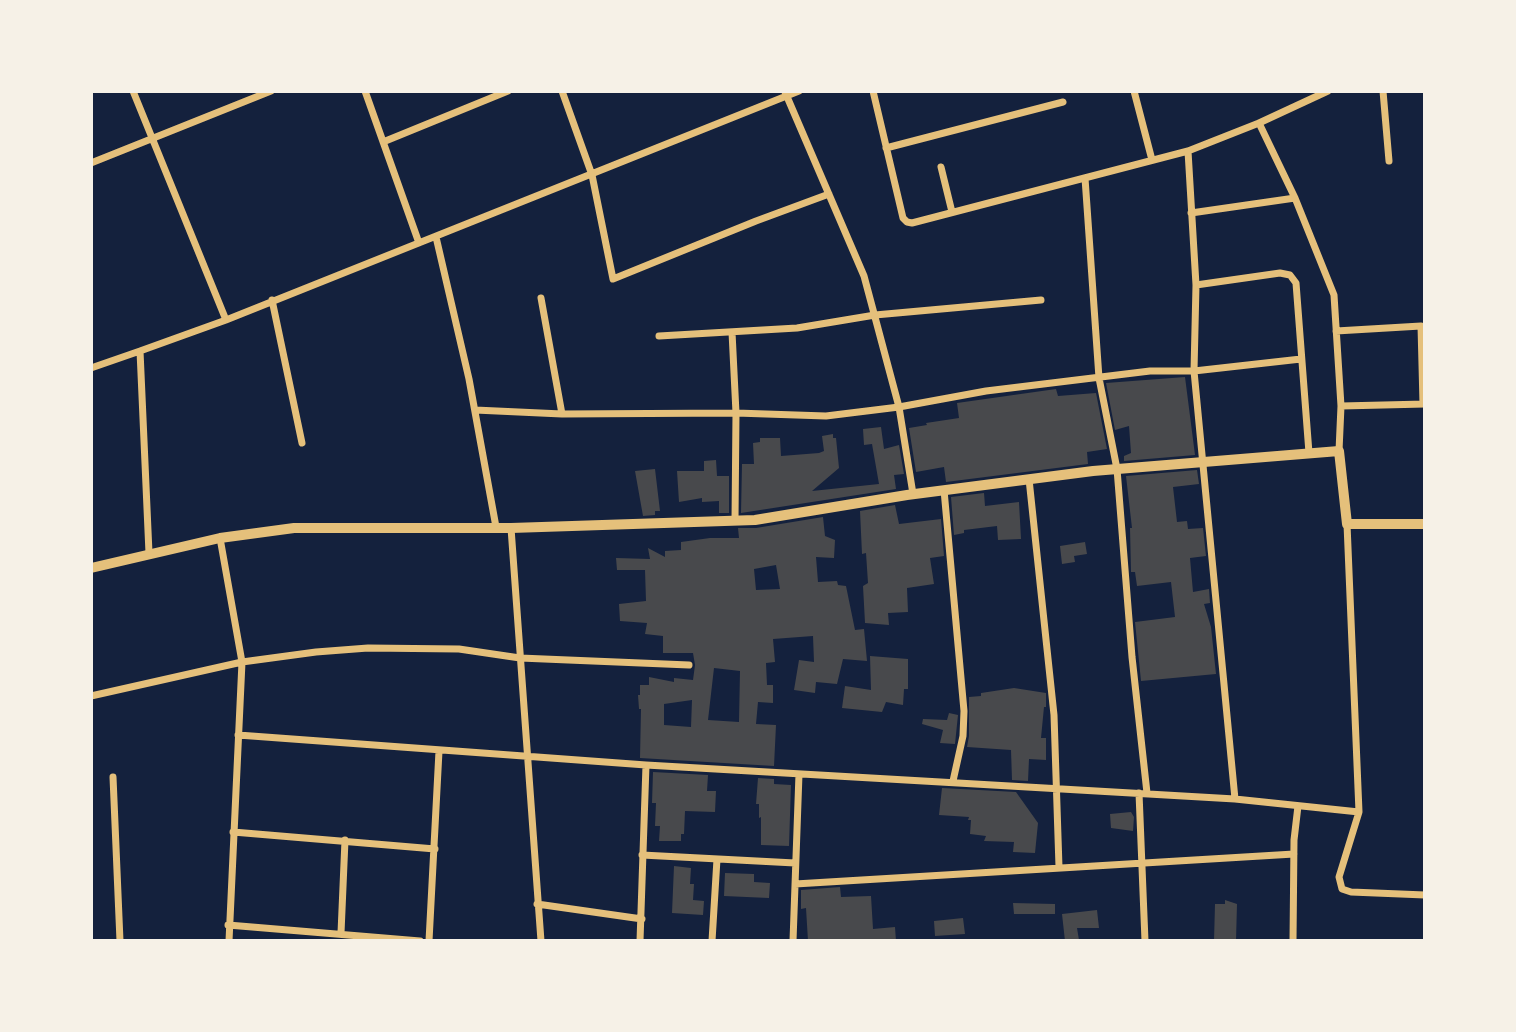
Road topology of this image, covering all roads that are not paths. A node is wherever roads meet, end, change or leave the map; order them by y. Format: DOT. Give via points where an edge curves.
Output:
graph roads {
  1 [pos="133,91"];
  2 [pos="271,91"];
  3 [pos="365,91"];
  4 [pos="508,91"];
  5 [pos="562,91"];
  6 [pos="799,91"];
  7 [pos="873,91"];
  8 [pos="1134,91"];
  9 [pos="1328,91"];
  10 [pos="1383,91"];
  11 [pos="786,93"];
  12 [pos="1063,102"];
  13 [pos="1259,123"];
  14 [pos="153,140"];
  15 [pos="383,142"];
  16 [pos="886,148"];
  17 [pos="1188,150"];
  18 [pos="1152,160"];
  19 [pos="1389,161"];
  20 [pos="91,163"];
  21 [pos="941,167"];
  22 [pos="592,176"];
  23 [pos="1085,178"];
  24 [pos="829,194"];
  25 [pos="1295,198"];
  26 [pos="952,212"];
  27 [pos="1191,214"];
  28 [pos="436,237"];
  29 [pos="419,243"];
  30 [pos="1196,285"];
  31 [pos="541,298"];
  32 [pos="272,300"];
  33 [pos="1041,300"];
  34 [pos="874,315"];
  35 [pos="226,320"];
  36 [pos="1336,331"];
  37 [pos="732,332"];
  38 [pos="660,336"];
  39 [pos="140,351"];
  40 [pos="1301,359"];
  41 [pos="91,368"];
  42 [pos="1194,371"];
  43 [pos="1099,378"];
  44 [pos="1424,404"];
  45 [pos="1341,406"];
  46 [pos="899,407"];
  47 [pos="475,410"];
  48 [pos="736,413"];
  49 [pos="562,414"];
  50 [pos="302,443"];
  51 [pos="1339,451"];
  52 [pos="1309,453"];
  53 [pos="1202,463"];
  54 [pos="1117,469"];
  55 [pos="1029,479"];
  56 [pos="944,490"];
  57 [pos="913,494"];
  58 [pos="735,520"];
  59 [pos="1347,524"];
  60 [pos="1425,524"];
  61 [pos="496,527"];
  62 [pos="512,528"];
  63 [pos="220,538"];
  64 [pos="149,553"];
  65 [pos="91,568"];
  66 [pos="520,658"];
  67 [pos="243,662"];
  68 [pos="689,666"];
  69 [pos="91,696"];
  70 [pos="238,735"];
  71 [pos="439,751"];
  72 [pos="526,757"];
  73 [pos="646,765"];
  74 [pos="799,774"];
  75 [pos="113,777"];
  76 [pos="953,782"];
  77 [pos="1055,788"];
  78 [pos="1143,793"];
  79 [pos="1236,799"];
  80 [pos="1298,806"];
  81 [pos="1359,812"];
  82 [pos="233,832"];
  83 [pos="345,840"];
  84 [pos="435,849"];
  85 [pos="1294,854"];
  86 [pos="642,855"];
  87 [pos="717,859"];
  88 [pos="1142,862"];
  89 [pos="795,863"];
  90 [pos="1059,867"];
  91 [pos="795,884"];
  92 [pos="1425,895"];
  93 [pos="537,904"];
  94 [pos="642,919"];
  95 [pos="228,925"];
  96 [pos="341,933"];
  97 [pos="120,941"];
  98 [pos="229,941"];
  99 [pos="420,941"];
  100 [pos="429,941"];
  101 [pos="541,941"];
  102 [pos="640,941"];
  103 [pos="712,941"];
  104 [pos="793,941"];
  105 [pos="1145,941"];
  106 [pos="1293,941"];
  1 -- 14 [label="street"];
  2 -- 14 [label="street"];
  3 -- 15 [label="street"];
  4 -- 15 [label="street"];
  5 -- 22 [label="street"];
  6 -- 11 [label="street"];
  7 -- 16 [label="street"];
  8 -- 18 [label="street"];
  9 -- 13 [label="street"];
  10 -- 19 [label="street"];
  11 -- 22 [label="street"];
  11 -- 24 [label="street"];
  12 -- 16 [label="street"];
  13 -- 17 [label="street"];
  13 -- 25 [label="street"];
  14 -- 20 [label="street"];
  14 -- 35 [label="street"];
  15 -- 29 [label="street"];
  16 -- 26 [label="street" via="907,222"];
  17 -- 18 [label="street"];
  17 -- 27 [label="street"];
  18 -- 23 [label="street"];
  21 -- 26 [label="street"];
  22 -- 24 [label="street" via="613,279"];
  22 -- 28 [label="street"];
  23 -- 26 [label="street"];
  23 -- 43 [label="street"];
  24 -- 34 [label="street" via="864,276"];
  25 -- 27 [label="street"];
  25 -- 36 [label="street" via="1334,295"];
  27 -- 30 [label="street"];
  28 -- 29 [label="street"];
  28 -- 47 [label="street"];
  29 -- 32 [label="street"];
  30 -- 40 [label="street" via="1290,275 1296,283"];
  30 -- 42 [label="street"];
  31 -- 49 [label="street"];
  32 -- 35 [label="street"];
  32 -- 50 [label="street"];
  33 -- 34 [label="street"];
  34 -- 37 [label="street" via="797,328"];
  34 -- 46 [label="street"];
  35 -- 39 [label="street"];
  36 -- 44 [label="street" via="1421,326"];
  36 -- 45 [label="street"];
  37 -- 38 [label="street"];
  37 -- 48 [label="street"];
  39 -- 41 [label="street"];
  39 -- 64 [label="street"];
  40 -- 42 [label="street"];
  40 -- 52 [label="street"];
  42 -- 43 [label="street"];
  42 -- 53 [label="street"];
  43 -- 46 [label="street"];
  43 -- 54 [label="street"];
  44 -- 45 [label="street"];
  45 -- 51 [label="street"];
  46 -- 48 [label="street" via="826,416"];
  46 -- 57 [label="street"];
  47 -- 49 [label="street"];
  47 -- 61 [label="street"];
  48 -- 49 [label="street"];
  48 -- 58 [label="street"];
  51 -- 52 [label="street"];
  51 -- 59 [label="street"];
  52 -- 53 [label="street"];
  53 -- 54 [label="street"];
  53 -- 79 [label="street"];
  54 -- 55 [label="street"];
  54 -- 78 [label="street"];
  55 -- 56 [label="street"];
  55 -- 77 [label="street" via="1054,715"];
  56 -- 57 [label="street"];
  56 -- 76 [label="street" via="964,711"];
  57 -- 58 [label="street"];
  58 -- 62 [label="street"];
  59 -- 60 [label="street"];
  59 -- 81 [label="street"];
  61 -- 62 [label="street"];
  61 -- 63 [label="street" via="294,528"];
  62 -- 66 [label="street"];
  63 -- 64 [label="street"];
  63 -- 67 [label="street"];
  64 -- 65 [label="street"];
  66 -- 67 [label="street" via="459,649 368,648"];
  66 -- 68 [label="street"];
  66 -- 72 [label="street"];
  67 -- 69 [label="street"];
  67 -- 70 [label="street"];
  70 -- 71 [label="street"];
  70 -- 82 [label="street"];
  71 -- 72 [label="street"];
  71 -- 84 [label="street"];
  72 -- 73 [label="street"];
  72 -- 93 [label="street"];
  73 -- 74 [label="street"];
  73 -- 86 [label="street"];
  74 -- 76 [label="street"];
  74 -- 89 [label="street"];
  75 -- 97 [label="street"];
  76 -- 77 [label="street"];
  77 -- 78 [label="street"];
  77 -- 90 [label="street"];
  78 -- 79 [label="street"];
  78 -- 88 [label="street"];
  79 -- 80 [label="street"];
  80 -- 81 [label="street"];
  80 -- 85 [label="street"];
  81 -- 92 [label="street" via="1339,877 1342,889"];
  82 -- 83 [label="street"];
  82 -- 95 [label="street"];
  83 -- 84 [label="street"];
  83 -- 96 [label="street"];
  84 -- 100 [label="street"];
  85 -- 88 [label="street"];
  85 -- 106 [label="street"];
  86 -- 87 [label="street"];
  86 -- 94 [label="street"];
  87 -- 89 [label="street"];
  87 -- 103 [label="street"];
  88 -- 90 [label="street"];
  88 -- 105 [label="street"];
  89 -- 91 [label="street"];
  90 -- 91 [label="street"];
  91 -- 104 [label="street"];
  93 -- 94 [label="street"];
  93 -- 101 [label="street"];
  94 -- 102 [label="street"];
  95 -- 96 [label="street"];
  95 -- 98 [label="street"];
  96 -- 99 [label="street"];
}
